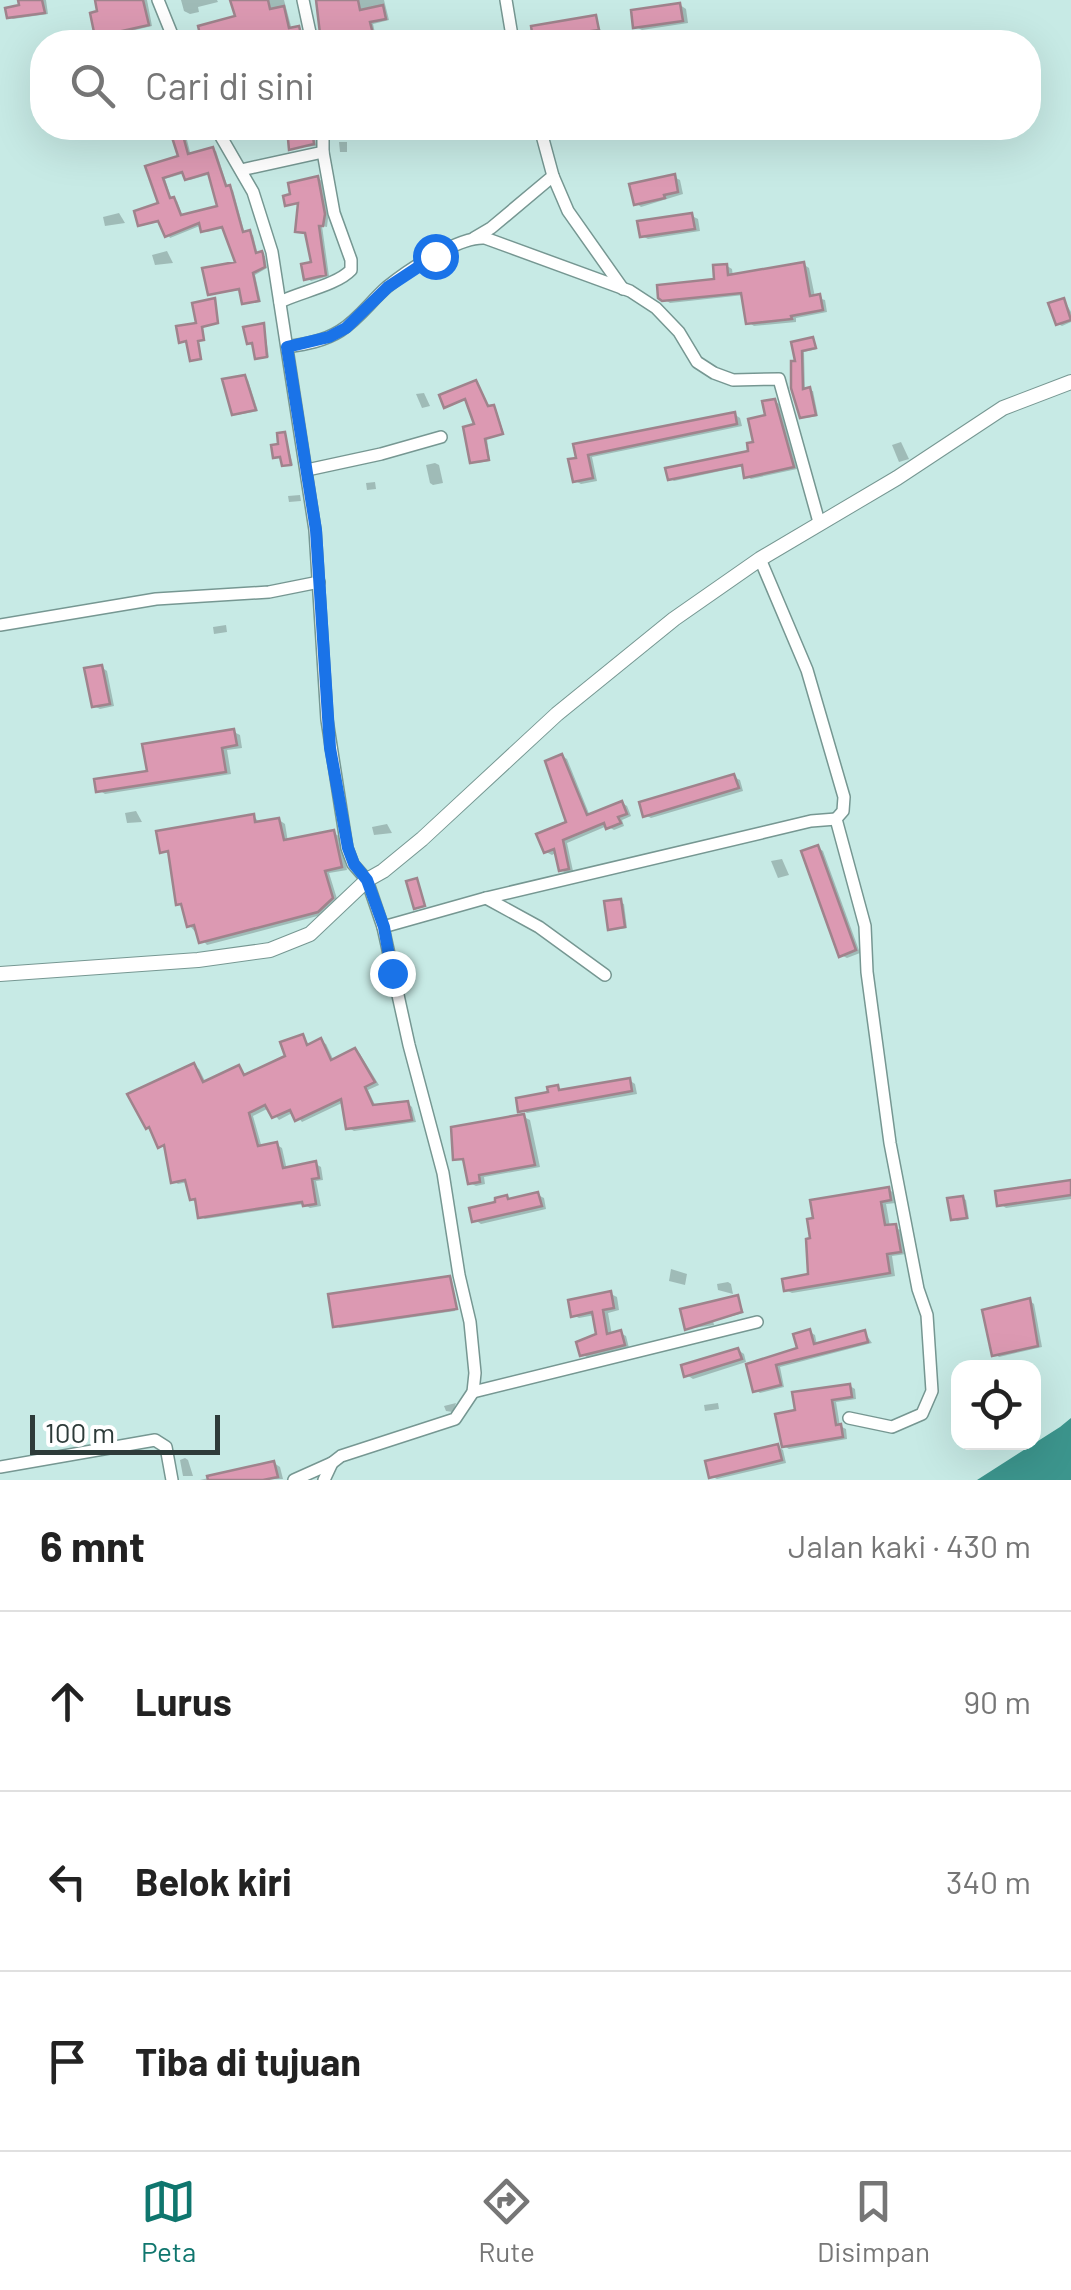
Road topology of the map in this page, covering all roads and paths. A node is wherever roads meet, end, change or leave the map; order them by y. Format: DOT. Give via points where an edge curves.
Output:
graph roads {
  1 [pos="158,0"];
  2 [pos="303,0"];
  3 [pos="506,0"];
  4 [pos="170,30"];
  5 [pos="309,30"];
  6 [pos="512,30"];
  7 [pos="223,140"];
  8 [pos="324,140"];
  9 [pos="543,140"];
  10 [pos="323,152"];
  11 [pos="241,170"];
  12 [pos="553,176"];
  13 [pos="474,238"];
  14 [pos="623,288"];
  15 [pos="280,302"];
  16 [pos="287,347"];
  17 [pos="1071,382"];
  18 [pos="440,437"];
  19 [pos="307,470"];
  20 [pos="819,522"];
  21 [pos="760,559"];
  22 [pos="319,582"];
  23 [pos="0,626"];
  24 [pos="836,819"];
  25 [pos="367,880"];
  26 [pos="486,898"];
  27 [pos="384,927"];
  28 [pos="0,974"];
  29 [pos="605,976"];
  30 [pos="756,1322"];
  31 [pos="473,1392"];
  32 [pos="848,1418"];
  33 [pos="332,1463"];
  34 [pos="0,1467"];
  35 [pos="172,1480"];
  36 [pos="294,1480"];
  37 [pos="324,1480"];
  1 -- 4 [label="street"];
  2 -- 5 [label="street"];
  3 -- 6 [label="street"];
  7 -- 11 [label="street"];
  8 -- 10 [label="street"];
  9 -- 12 [label="street"];
  10 -- 11 [label="street"];
  10 -- 15 [label="street" via="351,270"];
  11 -- 15 [label="street" via="264,220"];
  12 -- 13 [label="street"];
  12 -- 14 [label="street" via="568,211"];
  13 -- 14 [label="street"];
  13 -- 16 [label="street" via="388,287 346,328"];
  14 -- 20 [label="street" via="656,308 697,362 714,373 779,380"];
  15 -- 16 [label="street"];
  16 -- 19 [label="street"];
  17 -- 20 [label="street" via="1016,402"];
  18 -- 19 [label="street"];
  19 -- 22 [label="street"];
  20 -- 21 [label="street"];
  21 -- 24 [label="street" via="828,732 844,798"];
  21 -- 25 [label="street" via="601,677 422,839"];
  22 -- 23 [label="street" via="269,592 156,598"];
  22 -- 25 [label="street" via="330,748 348,848"];
  24 -- 26 [label="street"];
  24 -- 32 [label="street" via="864,926 890,1143 932,1375 928,1406 907,1422 892,1427"];
  25 -- 27 [label="street"];
  25 -- 28 [label="street" via="310,934 270,950 153,966"];
  26 -- 27 [label="street"];
  26 -- 29 [label="street"];
  27 -- 31 [label="street" via="444,1174 470,1322"];
  30 -- 31 [label="street"];
  31 -- 33 [label="street" via="455,1419"];
  33 -- 36 [label="street"];
  33 -- 37 [label="street"];
  34 -- 35 [label="street" via="155,1440 166,1447"];
}
